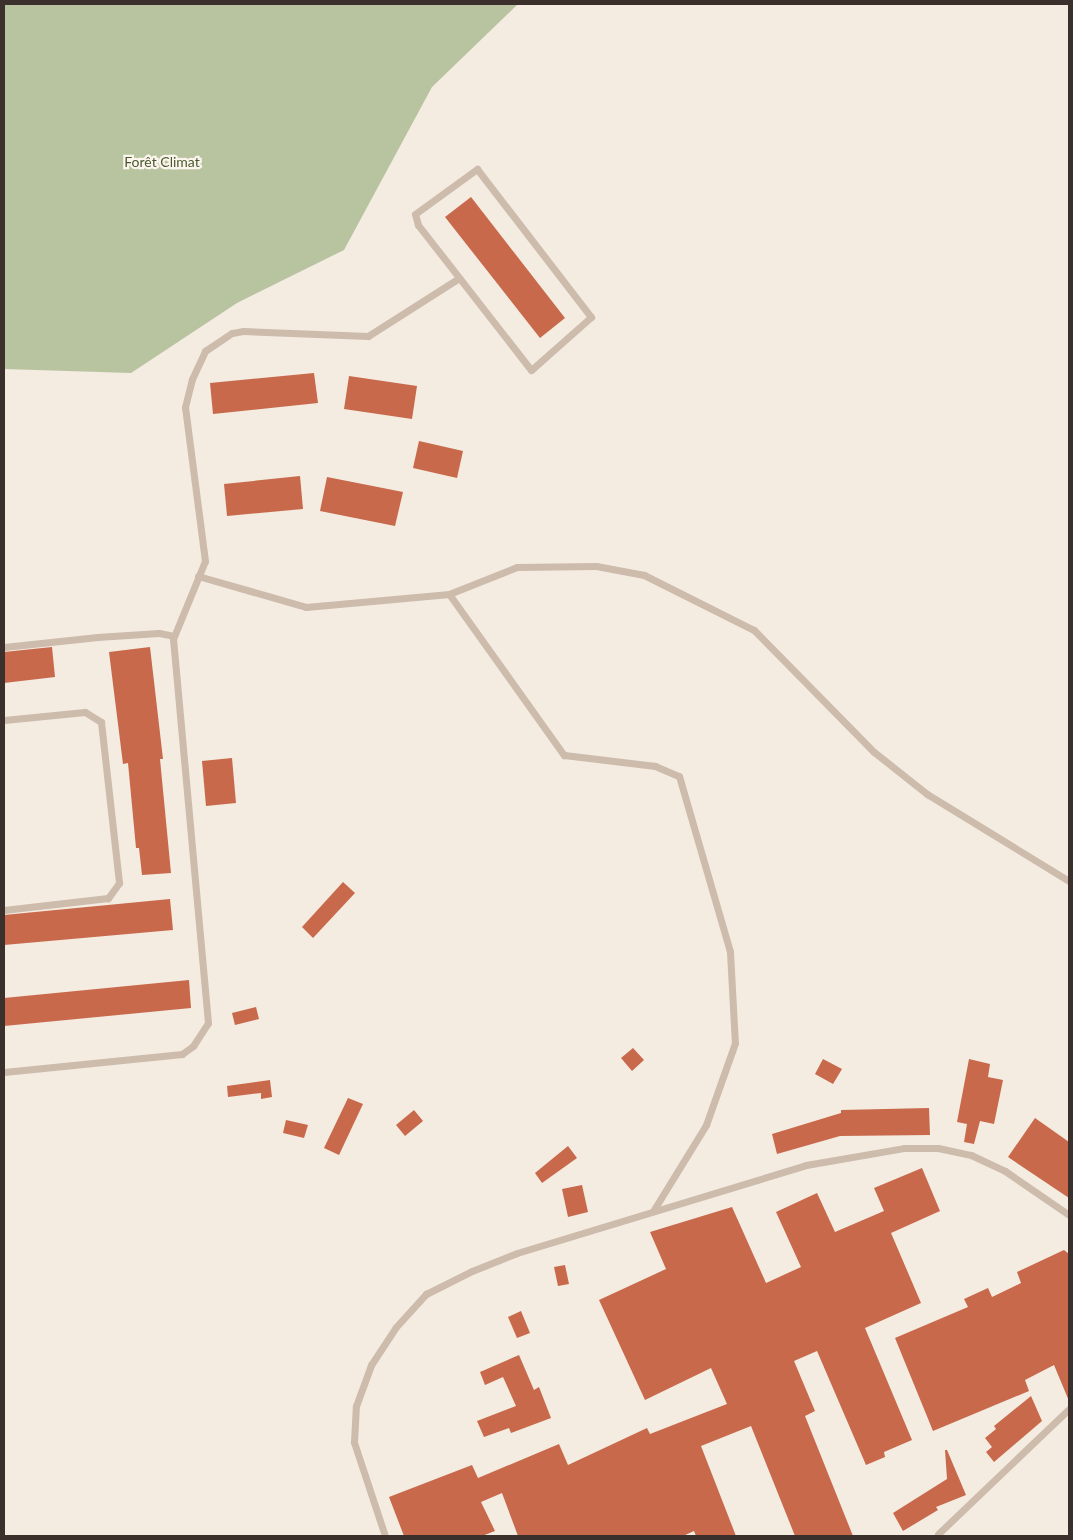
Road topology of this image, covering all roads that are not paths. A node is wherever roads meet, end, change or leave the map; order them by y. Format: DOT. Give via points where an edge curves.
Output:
graph roads {
  1 [pos="459,278"];
  2 [pos="198,576"];
  3 [pos="449,594"];
  4 [pos="174,636"];
  5 [pos="4,647"];
  6 [pos="4,720"];
  7 [pos="1069,882"];
  8 [pos="4,910"];
  9 [pos="4,1072"];
  10 [pos="653,1212"];
  11 [pos="1069,1215"];
  12 [pos="1069,1410"];
  13 [pos="385,1536"];
  14 [pos="939,1536"];
  1 -- 1 [label="lane" via="531,370 591,318 477,169 415,214 418,225"];
  1 -- 2 [label="lane" via="368,336 232,333 205,351 192,379 185,407 205,561"];
  2 -- 3 [label="lane" via="306,607"];
  2 -- 4 [label="lane"];
  3 -- 7 [label="lane" via="517,567 596,566 644,576 754,630 874,752 927,794"];
  3 -- 10 [label="lane" via="564,755 656,766 679,776 730,952 735,1043 706,1125"];
  4 -- 5 [label="lane" via="159,633 97,636"];
  4 -- 9 [label="lane" via="206,1028 193,1046 182,1054"];
  6 -- 8 [label="lane" via="85,712 101,722 119,883 108,898"];
  10 -- 11 [label="lane" via="806,1165 904,1148 938,1148 971,1155 1005,1171"];
  10 -- 13 [label="lane" via="517,1253 472,1271 426,1294 396,1327 371,1365 355,1415 354,1442"];
  12 -- 14 [label="lane"];
}
